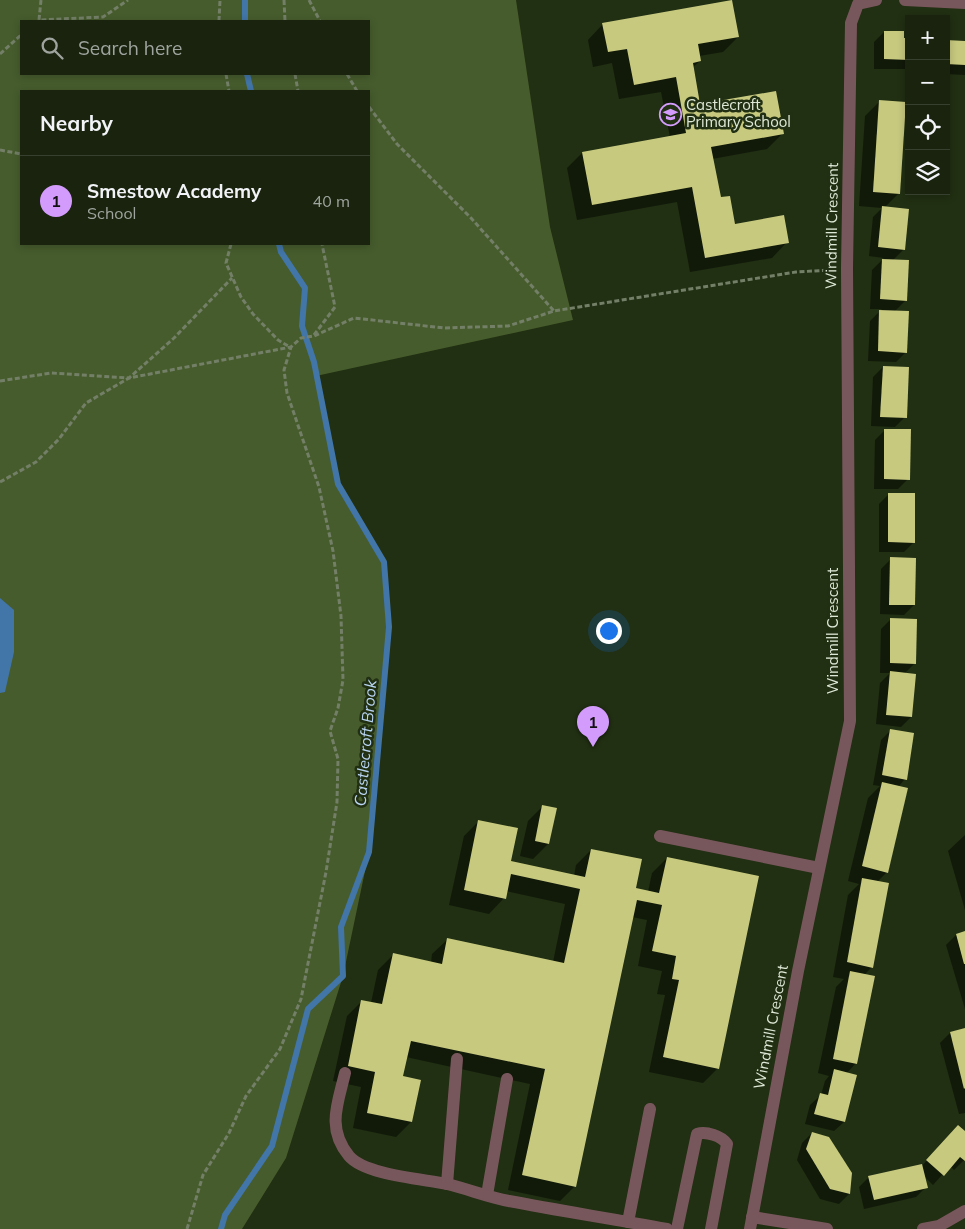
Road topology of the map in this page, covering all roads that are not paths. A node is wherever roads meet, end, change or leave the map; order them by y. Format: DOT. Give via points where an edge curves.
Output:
graph roads {
  1 [pos="876,0"];
  2 [pos="905,0"];
  3 [pos="965,3"];
  4 [pos="660,836"];
  5 [pos="819,868"];
  6 [pos="457,1059"];
  7 [pos="345,1073"];
  8 [pos="507,1079"];
  9 [pos="650,1109"];
  10 [pos="447,1184"];
  11 [pos="487,1195"];
  12 [pos="965,1211"];
  13 [pos="628,1222"];
  14 [pos="751,1223"];
  15 [pos="667,1229"];
  16 [pos="677,1229"];
  17 [pos="711,1229"];
  18 [pos="827,1229"];
  19 [pos="923,1229"];
  1 -- 5 [label="street, Windmill Crescent" via="858,4 851,23 847,268 850,721"];
  2 -- 3 [label="street"];
  4 -- 5 [label="street"];
  5 -- 14 [label="street, Windmill Crescent"];
  6 -- 10 [label="street"];
  7 -- 10 [label="street" via="334,1119 340,1140 350,1157 396,1176"];
  8 -- 11 [label="street"];
  9 -- 13 [label="street"];
  10 -- 11 [label="street"];
  11 -- 13 [label="street"];
  12 -- 19 [label="street" via="939,1226"];
  13 -- 15 [label="street"];
  14 -- 18 [label="street"];
  16 -- 17 [label="street" via="696,1134 700,1133 722,1138 727,1144"];
}
